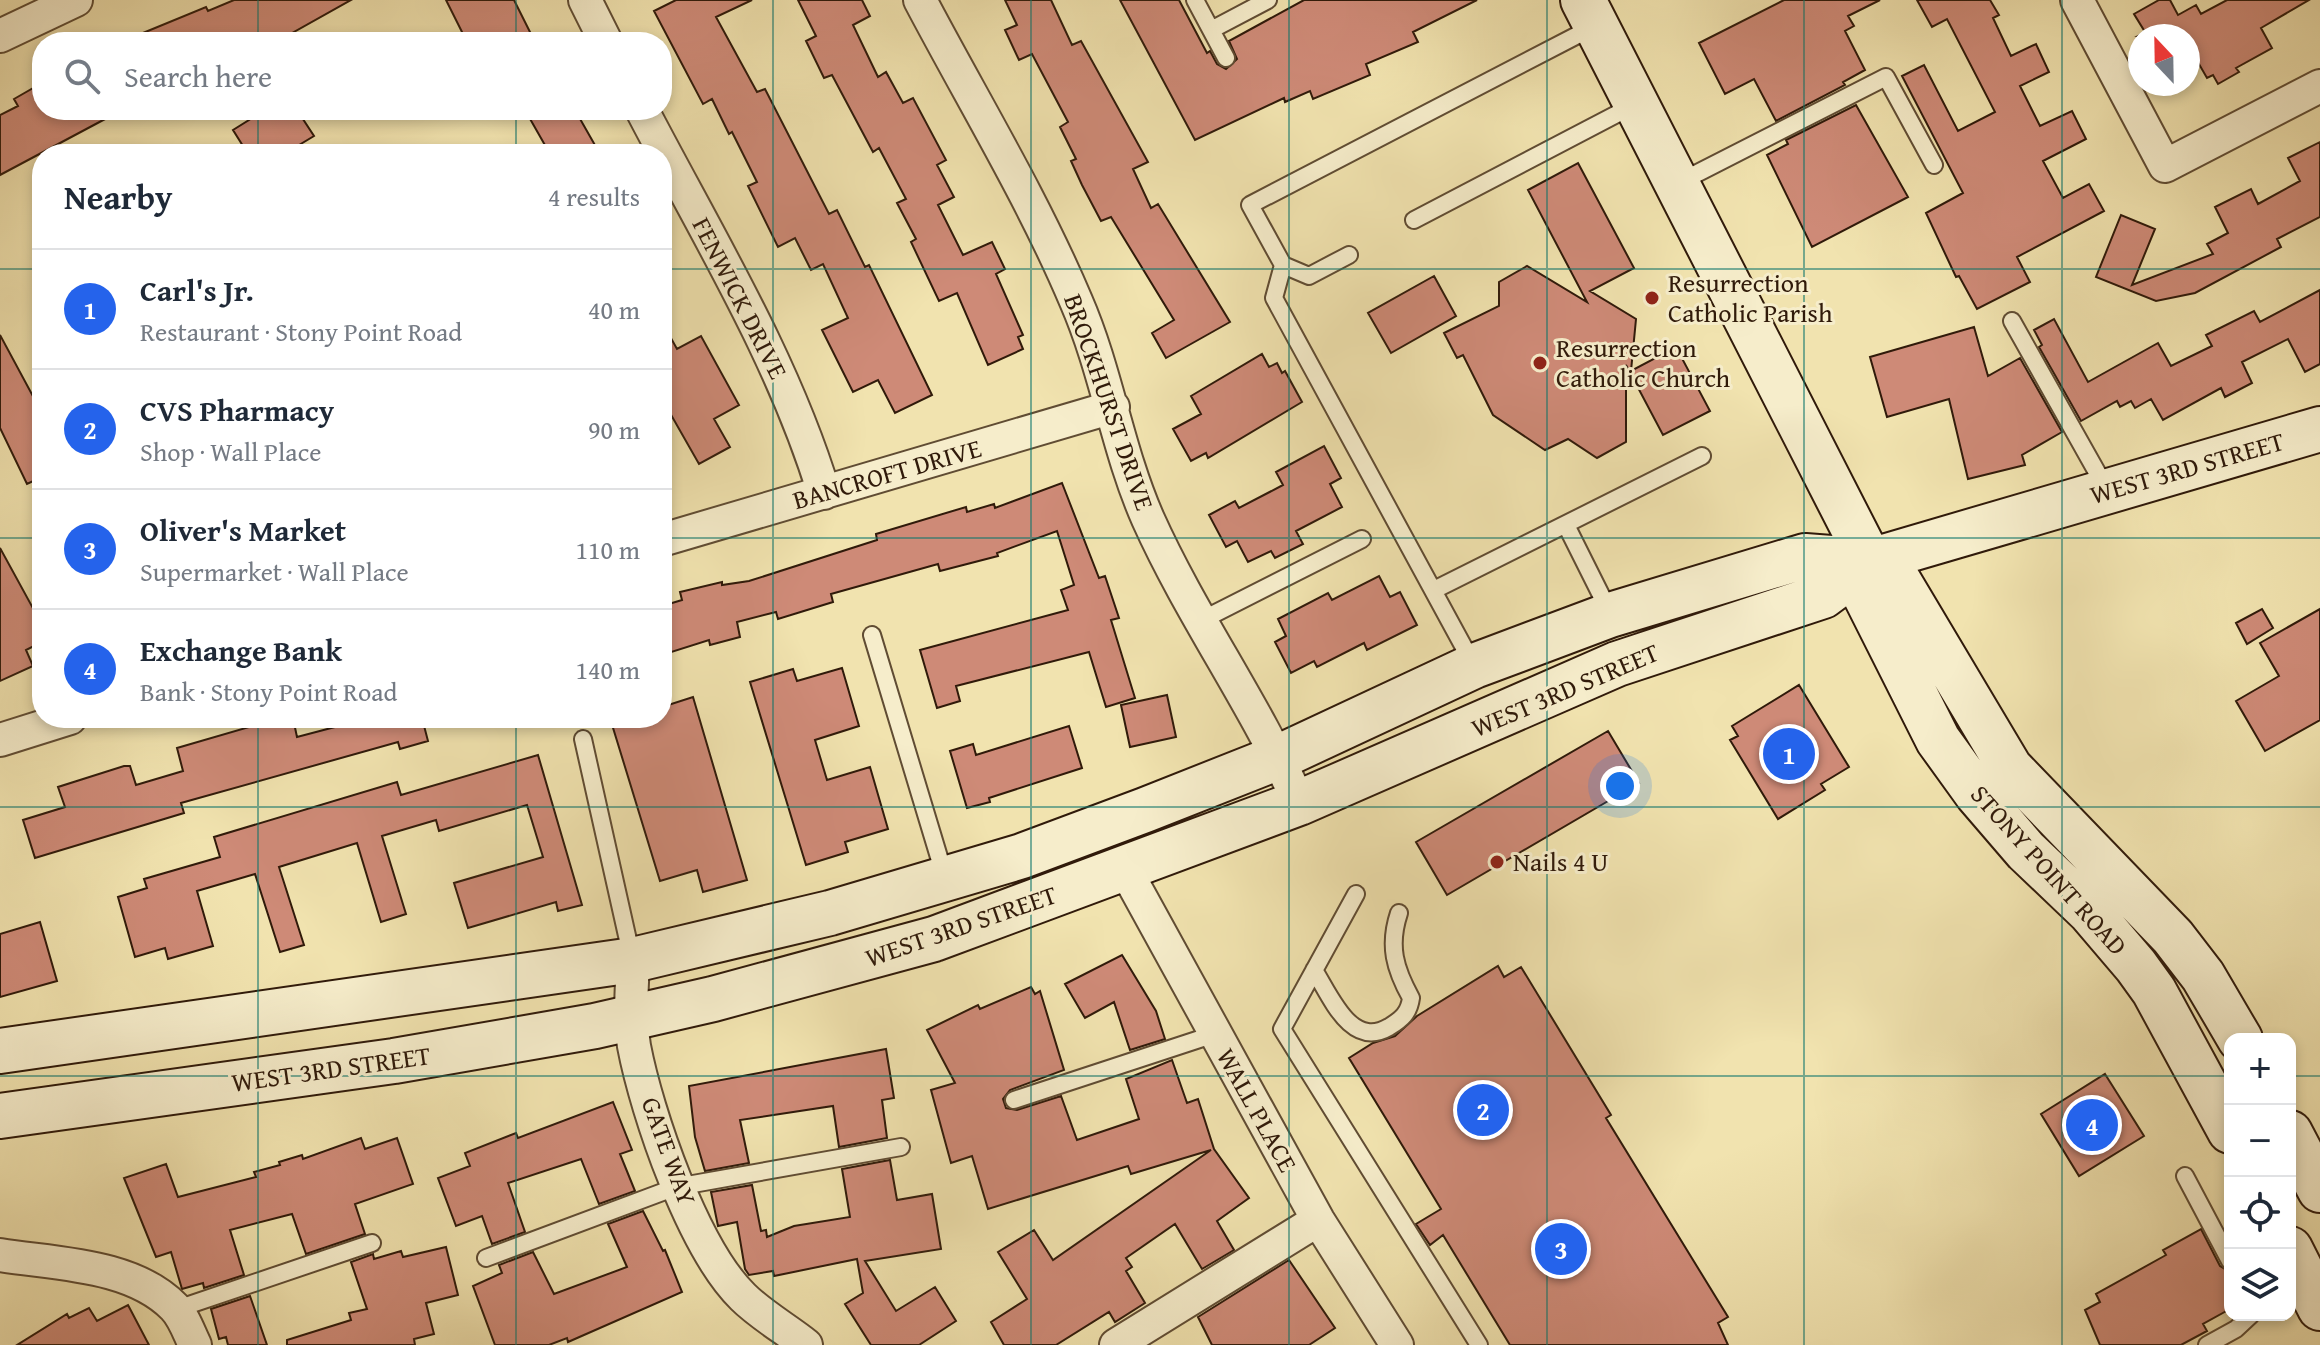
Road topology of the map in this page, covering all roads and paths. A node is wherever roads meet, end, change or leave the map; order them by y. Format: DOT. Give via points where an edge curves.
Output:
graph roads {
  1 [pos="76,0"];
  2 [pos="585,0"];
  3 [pos="920,0"];
  4 [pos="1195,0"];
  5 [pos="1268,0"];
  6 [pos="2077,0"];
  7 [pos="1589,13"];
  8 [pos="1211,30"];
  9 [pos="601,32"];
  10 [pos="0,36"];
  11 [pos="1226,58"];
  12 [pos="2320,86"];
  13 [pos="1636,104"];
  14 [pos="647,120"];
  15 [pos="660,144"];
  16 [pos="1934,165"];
  17 [pos="672,167"];
  18 [pos="1677,184"];
  19 [pos="1414,220"];
  20 [pos="1349,255"];
  21 [pos="1283,265"];
  22 [pos="2012,321"];
  23 [pos="1113,407"];
  24 [pos="2320,429"];
  25 [pos="1702,456"];
  26 [pos="2107,491"];
  27 [pos="824,493"];
  28 [pos="1566,525"];
  29 [pos="672,537"];
  30 [pos="1362,539"];
  31 [pos="1870,561"];
  32 [pos="1434,590"];
  33 [pos="1610,615"];
  34 [pos="1200,621"];
  35 [pos="872,635"];
  36 [pos="1474,666"];
  37 [pos="38,728"];
  38 [pos="583,739"];
  39 [pos="0,740"];
  40 [pos="1279,757"];
  41 [pos="1299,803"];
  42 [pos="1125,869"];
  43 [pos="945,879"];
  44 [pos="1356,894"];
  45 [pos="1399,913"];
  46 [pos="2154,952"];
  47 [pos="633,960"];
  48 [pos="1314,970"];
  49 [pos="631,1019"];
  50 [pos="2236,1033"];
  51 [pos="1215,1034"];
  52 [pos="0,1051"];
  53 [pos="1014,1100"];
  54 [pos="0,1116"];
  55 [pos="2224,1120"];
  56 [pos="2296,1144"];
  57 [pos="901,1147"];
  58 [pos="2185,1176"];
  59 [pos="676,1187"];
  60 [pos="2320,1190"];
  61 [pos="1318,1220"];
  62 [pos="372,1243"];
  63 [pos="2224,1250"];
  64 [pos="0,1255"];
  65 [pos="486,1258"];
  66 [pos="2296,1261"];
  67 [pos="2320,1308"];
  68 [pos="177,1309"];
  69 [pos="2245,1321"];
  70 [pos="195,1345"];
  71 [pos="806,1345"];
  72 [pos="1116,1345"];
  73 [pos="1397,1345"];
  74 [pos="1479,1345"];
  75 [pos="2207,1345"];
  1 -- 10 [label="street"];
  2 -- 9 [label="street"];
  3 -- 23 [label="street, BROCKHURST DRIVE" via="1051,247 1097,353"];
  4 -- 8 [label="lane"];
  5 -- 8 [label="lane"];
  6 -- 12 [label="street" via="2165,166"];
  7 -- 13 [label="main road, STONY POINT ROAD"];
  7 -- 21 [label="lane" via="1250,205"];
  8 -- 11 [label="lane"];
  13 -- 18 [label="main road, STONY POINT ROAD"];
  13 -- 19 [label="lane"];
  14 -- 15 [label="street, FENWICK DRIVE"];
  16 -- 18 [label="lane" via="1886,77"];
  17 -- 27 [label="street, FENWICK DRIVE" via="784,382 806,431"];
  18 -- 31 [label="main road, STONY POINT ROAD"];
  20 -- 21 [label="lane" via="1309,276"];
  21 -- 32 [label="lane" via="1274,298"];
  22 -- 26 [label="lane"];
  23 -- 27 [label="street, BANCROFT DRIVE"];
  23 -- 34 [label="street, BROCKHURST DRIVE" via="1147,515"];
  24 -- 26 [label="main road, WEST 3RD STREET"];
  25 -- 28 [label="lane"];
  26 -- 31 [label="main road, WEST 3RD STREET"];
  27 -- 29 [label="street, BANCROFT DRIVE"];
  28 -- 32 [label="lane"];
  28 -- 33 [label="lane"];
  30 -- 34 [label="lane"];
  31 -- 33 [label="main road, WEST 3RD STREET" via="1805,556"];
  31 -- 41 [label="main road, WEST 3RD STREET" via="1823,596 1617,664"];
  31 -- 46 [label="main road, STONY POINT ROAD" via="1898,580 2010,768"];
  32 -- 36 [label="lane"];
  33 -- 36 [label="main road, WEST 3RD STREET"];
  34 -- 40 [label="street, BROCKHURST DRIVE"];
  35 -- 43 [label="lane"];
  36 -- 40 [label="main road, WEST 3RD STREET"];
  37 -- 39 [label="street"];
  38 -- 47 [label="lane"];
  40 -- 41 [label="street, BROCKHURST DRIVE"];
  40 -- 43 [label="main road, WEST 3RD STREET" via="1049,846"];
  41 -- 42 [label="main road, WEST 3RD STREET"];
  42 -- 49 [label="main road, WEST 3RD STREET" via="934,939"];
  42 -- 51 [label="street, WALL PLACE"];
  43 -- 47 [label="main road, WEST 3RD STREET" via="830,913"];
  44 -- 48 [label="lane"];
  45 -- 48 [label="lane" via="1393,953 1411,998 1402,1019 1378,1033 1366,1033 1343,1019"];
  46 -- 50 [label="main road, STONY POINT ROAD" via="2203,976"];
  46 -- 55 [label="main road, STONY POINT ROAD" via="2160,1001"];
  47 -- 49 [label="street, GATE WAY"];
  47 -- 52 [label="main road, WEST 3RD STREET"];
  48 -- 74 [label="lane" via="1282,1029"];
  49 -- 54 [label="main road, WEST 3RD STREET" via="394,1061"];
  49 -- 59 [label="street, GATE WAY" via="634,1047"];
  51 -- 53 [label="lane"];
  51 -- 61 [label="street, WALL PLACE"];
  56 -- 60 [label="main road"];
  57 -- 59 [label="lane"];
  58 -- 63 [label="lane"];
  59 -- 65 [label="lane"];
  59 -- 71 [label="street, GATE WAY" via="718,1266 743,1297"];
  61 -- 72 [label="street"];
  61 -- 73 [label="street, WALL PLACE"];
  62 -- 68 [label="lane"];
  64 -- 68 [label="street" via="120,1275 153,1290"];
  66 -- 67 [label="main road"];
  68 -- 70 [label="street"];
  69 -- 75 [label="lane"];
}
